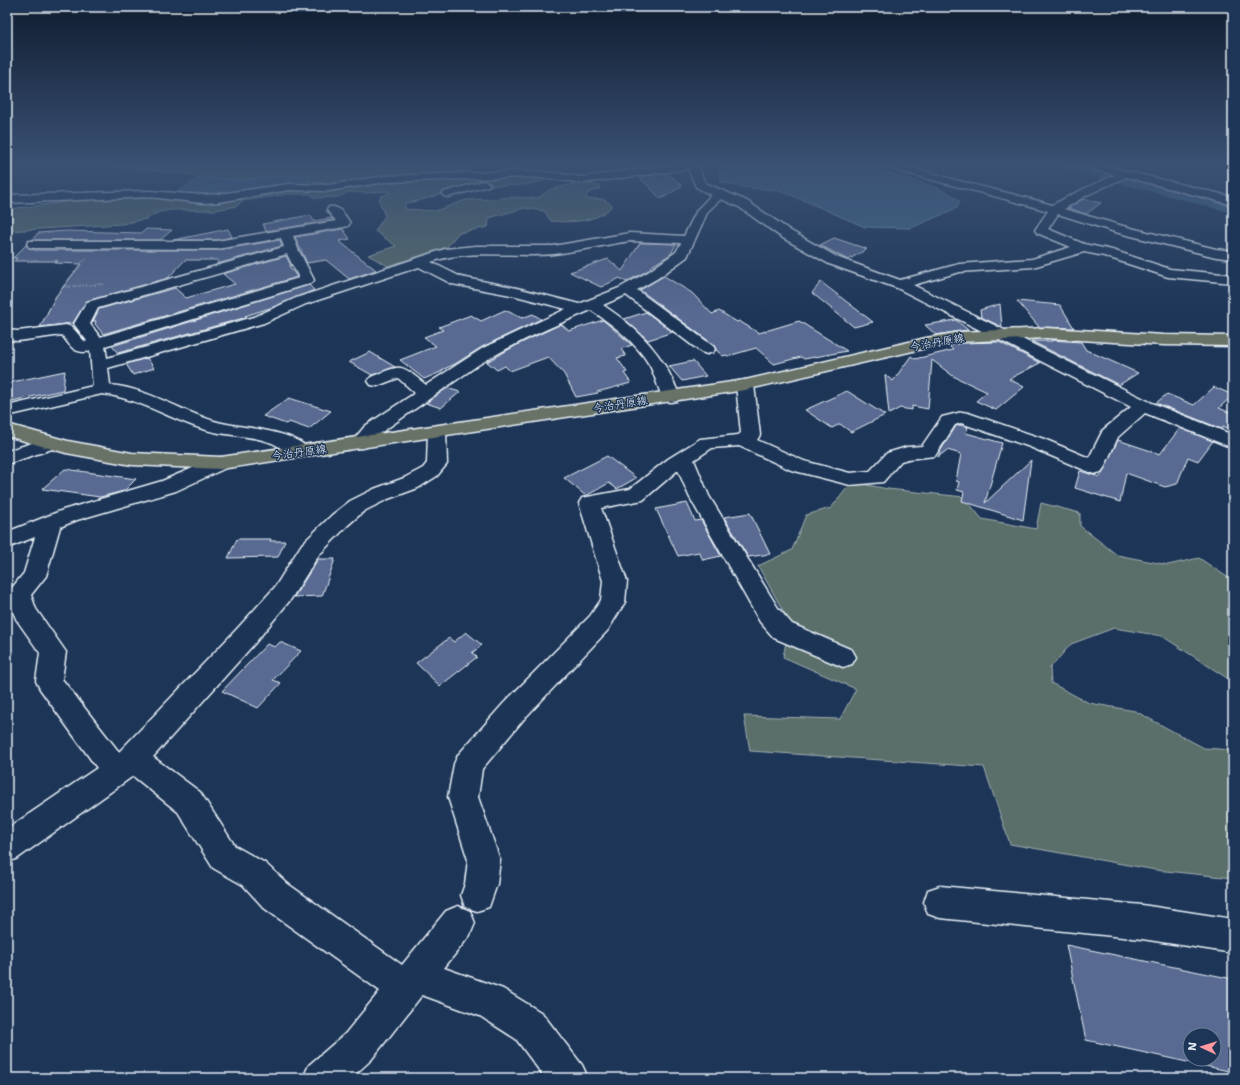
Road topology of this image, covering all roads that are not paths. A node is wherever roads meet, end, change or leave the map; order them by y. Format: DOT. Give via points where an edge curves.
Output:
graph roads {
  1 [pos="338,215"];
  2 [pos="701,215"];
  3 [pos="758,215"];
  4 [pos="1052,215"];
  5 [pos="1071,215"];
  6 [pos="122,233"];
  7 [pos="286,233"];
  8 [pos="688,240"];
  9 [pos="34,244"];
  10 [pos="107,244"];
  11 [pos="1080,247"];
  12 [pos="291,249"];
  13 [pos="1233,254"];
  14 [pos="420,262"];
  15 [pos="1233,279"];
  16 [pos="104,284"];
  17 [pos="900,284"];
  18 [pos="627,289"];
  19 [pos="92,305"];
  20 [pos="586,306"];
  21 [pos="1000,334"];
  22 [pos="7,335"];
  23 [pos="1233,341"];
  24 [pos="97,344"];
  25 [pos="707,349"];
  26 [pos="99,365"];
  27 [pos="377,380"];
  28 [pos="745,386"];
  29 [pos="102,389"];
  30 [pos="426,393"];
  31 [pos="671,396"];
  32 [pos="1143,406"];
  33 [pos="7,411"];
  34 [pos="7,430"];
  35 [pos="437,432"];
  36 [pos="742,440"];
  37 [pos="1233,442"];
  38 [pos="51,443"];
  39 [pos="361,443"];
  40 [pos="301,452"];
  41 [pos="7,458"];
  42 [pos="683,458"];
  43 [pos="221,462"];
  44 [pos="51,522"];
  45 [pos="7,540"];
  46 [pos="843,656"];
  47 [pos="124,765"];
  48 [pos="7,847"];
  49 [pos="477,895"];
  50 [pos="940,902"];
  51 [pos="458,924"];
  52 [pos="1233,936"];
  53 [pos="410,981"];
  54 [pos="322,1078"];
  55 [pos="569,1078"];
  1 -- 7 [label="street" via="344,223"];
  2 -- 8 [label="street"];
  3 -- 17 [label="street" via="786,234 834,261"];
  4 -- 11 [label="street" via="1041,230"];
  5 -- 13 [label="street" via="1216,253"];
  6 -- 10 [label="street"];
  7 -- 10 [label="street" via="217,244"];
  7 -- 12 [label="street"];
  8 -- 14 [label="street" via="630,237 553,250 476,250 445,253"];
  8 -- 18 [label="street" via="682,254 653,275"];
  9 -- 10 [label="street"];
  11 -- 15 [label="street" via="1168,273"];
  11 -- 17 [label="street" via="1033,263 959,268"];
  12 -- 19 [label="street"];
  12 -- 24 [label="street" via="307,280"];
  14 -- 20 [label="street" via="457,281"];
  14 -- 26 [label="street" via="301,301 259,320"];
  16 -- 19 [label="street"];
  17 -- 21 [label="street"];
  18 -- 20 [label="street"];
  18 -- 25 [label="street"];
  19 -- 24 [label="street" via="82,324"];
  20 -- 30 [label="street" via="489,351"];
  20 -- 31 [label="street" via="633,336 652,357"];
  21 -- 23 [label="main road, 今治丹原線" via="1046,333"];
  21 -- 28 [label="main road, 今治丹原線" via="926,343"];
  21 -- 32 [label="street"];
  22 -- 24 [label="street" via="66,330 82,348"];
  24 -- 26 [label="street"];
  26 -- 29 [label="street"];
  27 -- 30 [label="street" via="400,372"];
  28 -- 31 [label="main road, 今治丹原線"];
  28 -- 36 [label="street" via="751,435"];
  29 -- 33 [label="street"];
  29 -- 40 [label="street" via="121,392 211,426 278,439"];
  30 -- 39 [label="street" via="372,430"];
  31 -- 35 [label="main road, 今治丹原線"];
  32 -- 36 [label="street" via="1110,434 1094,468 1037,443 962,417 948,421 928,452 907,453 894,457 876,476 850,479 798,466"];
  32 -- 37 [label="street"];
  34 -- 38 [label="main road, 今治丹原線"];
  35 -- 39 [label="main road, 今治丹原線"];
  35 -- 47 [label="street" via="437,464 430,472 357,506 340,520 310,550 269,610"];
  36 -- 42 [label="street" via="707,443"];
  38 -- 41 [label="street"];
  38 -- 43 [label="main road, 今治丹原線" via="132,459"];
  39 -- 40 [label="main road, 今治丹原線"];
  40 -- 43 [label="main road, 今治丹原線"];
  42 -- 46 [label="street" via="700,496 769,615 783,631"];
  42 -- 49 [label="street" via="636,495 590,503 615,581 613,602 599,623 468,764 463,796 484,860"];
  43 -- 44 [label="street" via="169,486"];
  44 -- 45 [label="street"];
  44 -- 47 [label="street" via="34,576 20,594 25,612 53,652 49,681"];
  47 -- 48 [label="street"];
  47 -- 53 [label="street" via="189,802 224,857 254,874 276,896"];
  50 -- 52 [label="street" via="1142,922"];
  51 -- 53 [label="street"];
  53 -- 54 [label="street" via="358,1047"];
  53 -- 55 [label="street" via="490,1002 529,1026"];
}
